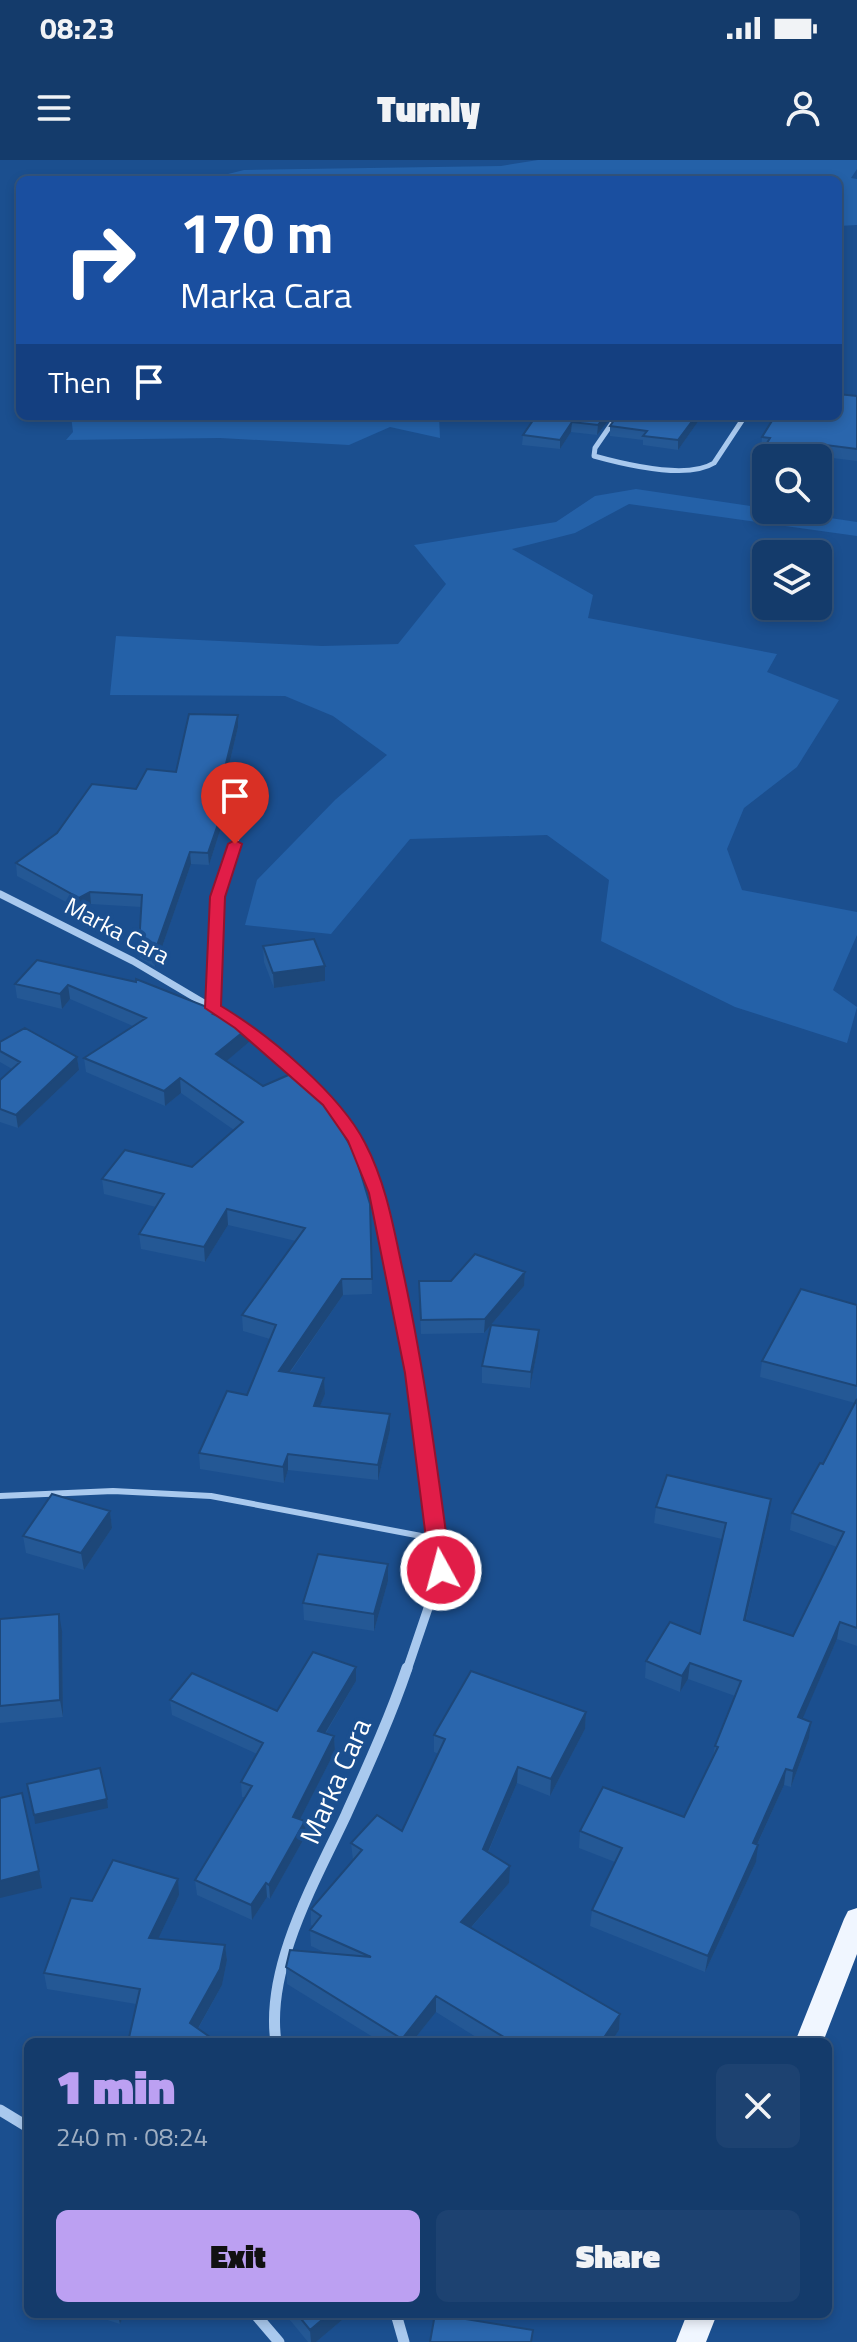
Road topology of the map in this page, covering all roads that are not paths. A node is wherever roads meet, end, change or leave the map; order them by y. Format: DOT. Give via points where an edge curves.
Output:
graph roads {
  1 [pos="614,420"];
  2 [pos="742,420"];
  3 [pos="253,791"];
  4 [pos="0,894"];
  5 [pos="213,1008"];
  6 [pos="0,1496"];
  7 [pos="437,1539"];
  8 [pos="857,1919"];
  9 [pos="275,2038"];
  10 [pos="811,2038"];
  11 [pos="0,2110"];
  12 [pos="24,2125"];
  13 [pos="258,2318"];
  14 [pos="397,2318"];
  15 [pos="700,2318"];
  16 [pos="279,2342"];
  17 [pos="404,2342"];
  18 [pos="691,2342"];
  1 -- 2 [label="street" via="594,456 689,470 716,460"];
  3 -- 5 [label="lane" via="217,897"];
  4 -- 5 [label="street, Marka Cara"];
  5 -- 7 [label="street, Marka Cara" via="241,1025 329,1101 356,1141 378,1193 412,1358"];
  6 -- 7 [label="lane" via="113,1491 211,1496"];
  7 -- 9 [label="street, Marka Cara" via="441,1570 388,1723 301,1912 278,1984"];
  8 -- 10 [label="main road"];
  11 -- 12 [label="street"];
  13 -- 16 [label="street"];
  14 -- 17 [label="street"];
  15 -- 18 [label="main road"];
}
